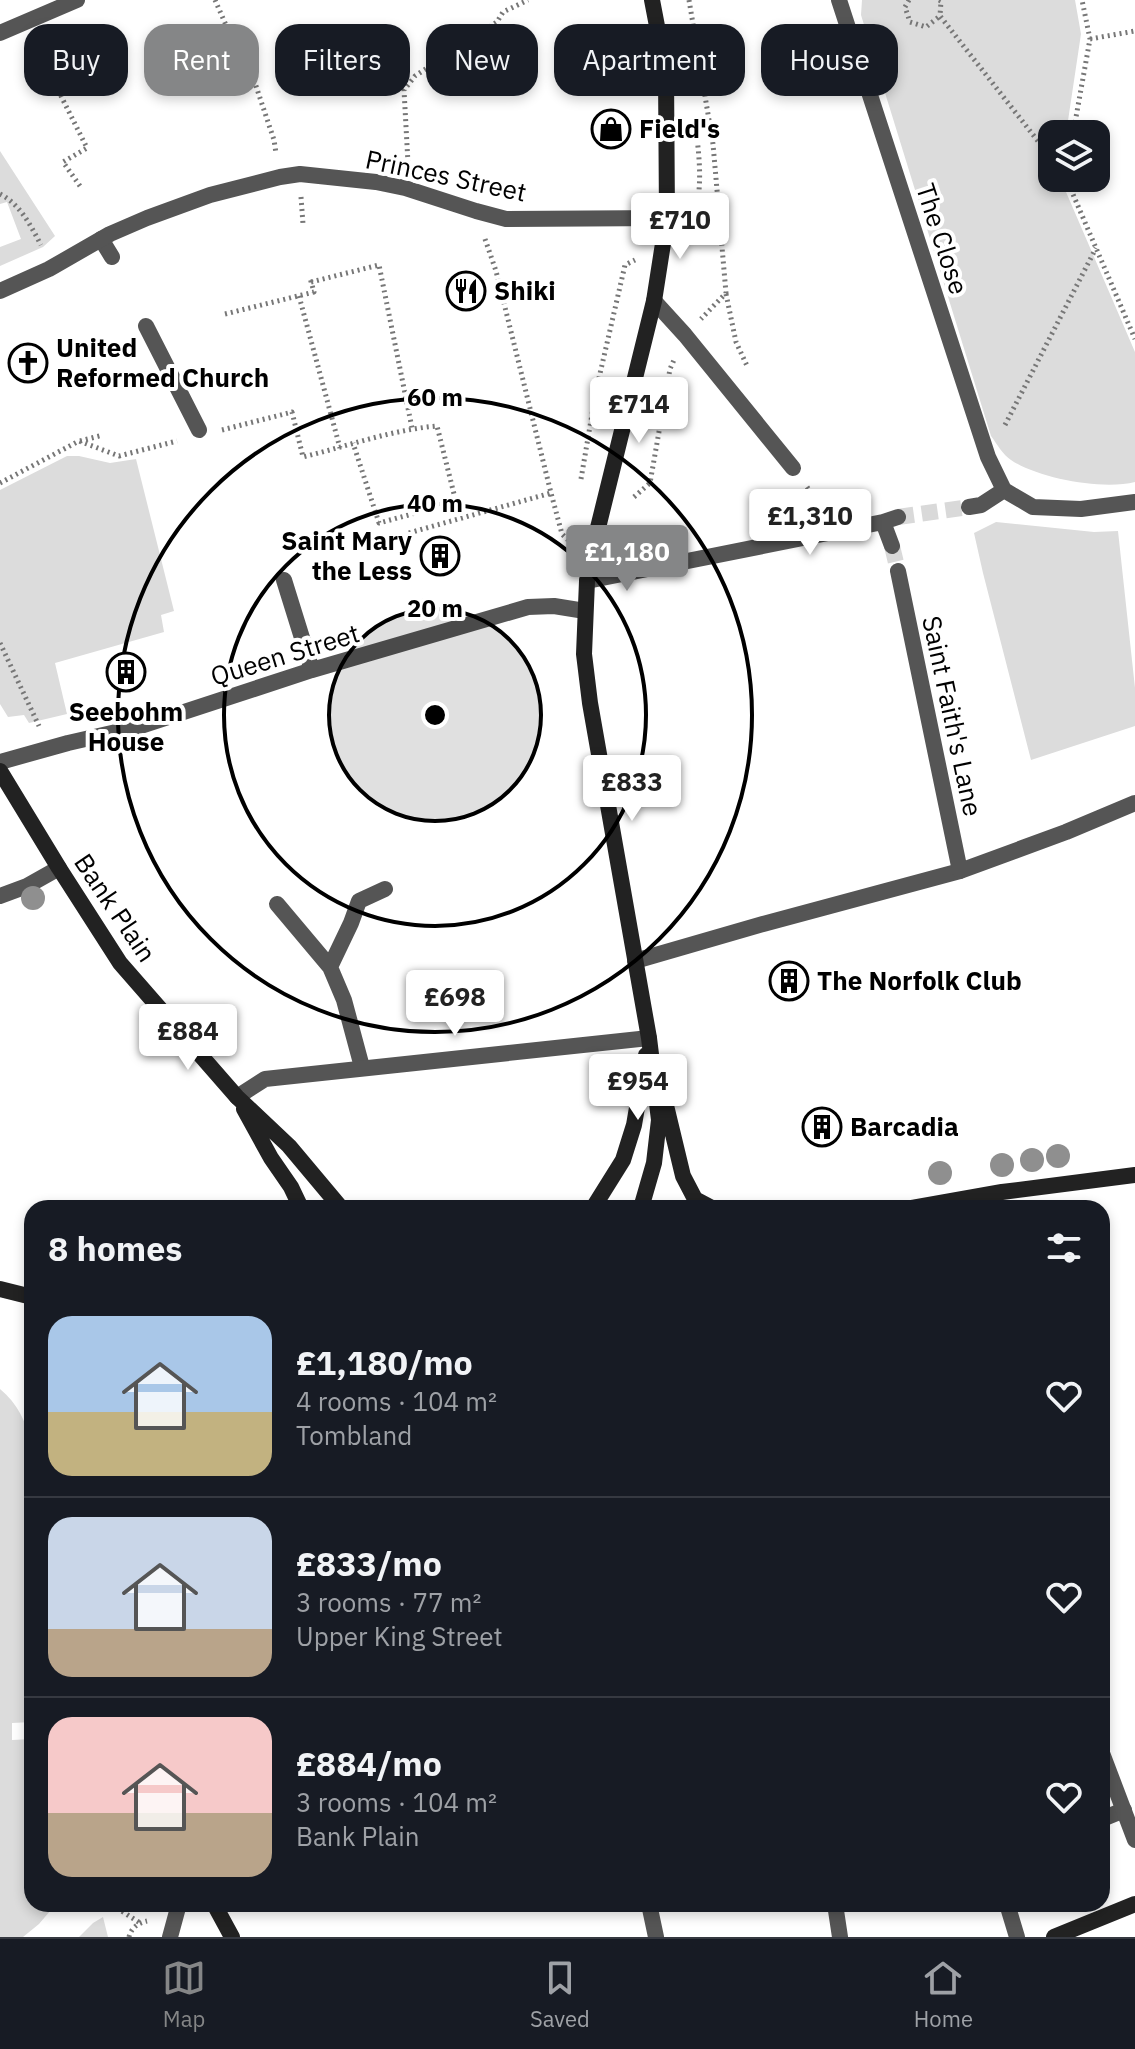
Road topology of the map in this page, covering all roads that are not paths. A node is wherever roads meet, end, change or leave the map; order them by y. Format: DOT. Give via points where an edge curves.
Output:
graph roads {
  1 [pos="77,0"];
  2 [pos="652,0"];
  3 [pos="839,0"];
  4 [pos="0,33"];
  5 [pos="667,218"];
  6 [pos="101,239"];
  7 [pos="112,257"];
  8 [pos="0,291"];
  9 [pos="654,301"];
  10 [pos="146,326"];
  11 [pos="195,434"];
  12 [pos="793,468"];
  13 [pos="1004,490"];
  14 [pos="1135,502"];
  15 [pos="969,507"];
  16 [pos="892,546"];
  17 [pos="898,571"];
  18 [pos="284,580"];
  19 [pos="587,581"];
  20 [pos="585,611"];
  21 [pos="312,670"];
  22 [pos="0,762"];
  23 [pos="0,771"];
  24 [pos="1135,803"];
  25 [pos="59,868"];
  26 [pos="960,871"];
  27 [pos="385,889"];
  28 [pos="0,896"];
  29 [pos="277,904"];
  30 [pos="635,961"];
  31 [pos="330,967"];
  32 [pos="649,1038"];
  33 [pos="362,1067"];
  34 [pos="237,1097"];
  35 [pos="1135,1175"];
  36 [pos="297,1200"];
  37 [pos="334,1200"];
  38 [pos="598,1200"];
  39 [pos="643,1200"];
  40 [pos="697,1200"];
  41 [pos="957,1200"];
  42 [pos="0,1289"];
  43 [pos="24,1295"];
  44 [pos="1110,1774"];
  45 [pos="1124,1810"];
  46 [pos="1110,1816"];
  47 [pos="1135,1840"];
  48 [pos="1135,1904"];
  49 [pos="177,1912"];
  50 [pos="218,1912"];
  51 [pos="651,1912"];
  52 [pos="836,1912"];
  53 [pos="1009,1912"];
  54 [pos="170,1937"];
  55 [pos="232,1937"];
  56 [pos="656,1937"];
  57 [pos="840,1937"];
  58 [pos="1017,1937"];
  59 [pos="1054,1937"];
  1 -- 4 [label="street"];
  2 -- 5 [label="street" via="666,73"];
  3 -- 13 [label="street, The Close" via="988,457"];
  5 -- 6 [label="street, Princes Street" via="506,219 405,188 300,174 210,195"];
  5 -- 9 [label="street"];
  6 -- 7 [label="street"];
  6 -- 8 [label="street, Princes Street"];
  9 -- 12 [label="street"];
  9 -- 19 [label="street"];
  10 -- 11 [label="street"];
  13 -- 14 [label="street" via="1033,507 1081,509"];
  13 -- 15 [label="street"];
  16 -- 19 [label="street" via="890,520"];
  17 -- 26 [label="street, Saint Faith's Lane"];
  18 -- 21 [label="street"];
  19 -- 20 [label="street"];
  20 -- 21 [label="street, Queen Street" via="528,607"];
  20 -- 30 [label="street" via="590,703"];
  21 -- 22 [label="street, Queen Street" via="138,727"];
  23 -- 25 [label="street, Bank Plain"];
  24 -- 26 [label="street"];
  25 -- 28 [label="street"];
  25 -- 34 [label="street, Bank Plain" via="120,963"];
  26 -- 30 [label="street"];
  27 -- 31 [label="street" via="359,901"];
  29 -- 31 [label="street"];
  30 -- 32 [label="street"];
  31 -- 33 [label="street"];
  32 -- 33 [label="street"];
  32 -- 38 [label="street" via="623,1160"];
  32 -- 39 [label="street" via="659,1120"];
  32 -- 40 [label="street" via="683,1176"];
  33 -- 34 [label="street" via="265,1079"];
  34 -- 36 [label="street, Bank Plain"];
  34 -- 37 [label="street, Bank Plain" via="289,1146"];
  35 -- 41 [label="street"];
  42 -- 43 [label="street"];
  44 -- 45 [label="street"];
  45 -- 46 [label="street"];
  45 -- 47 [label="street"];
  48 -- 59 [label="street"];
  49 -- 54 [label="street"];
  50 -- 55 [label="street"];
  51 -- 56 [label="street"];
  52 -- 57 [label="street"];
  53 -- 58 [label="street"];
}
